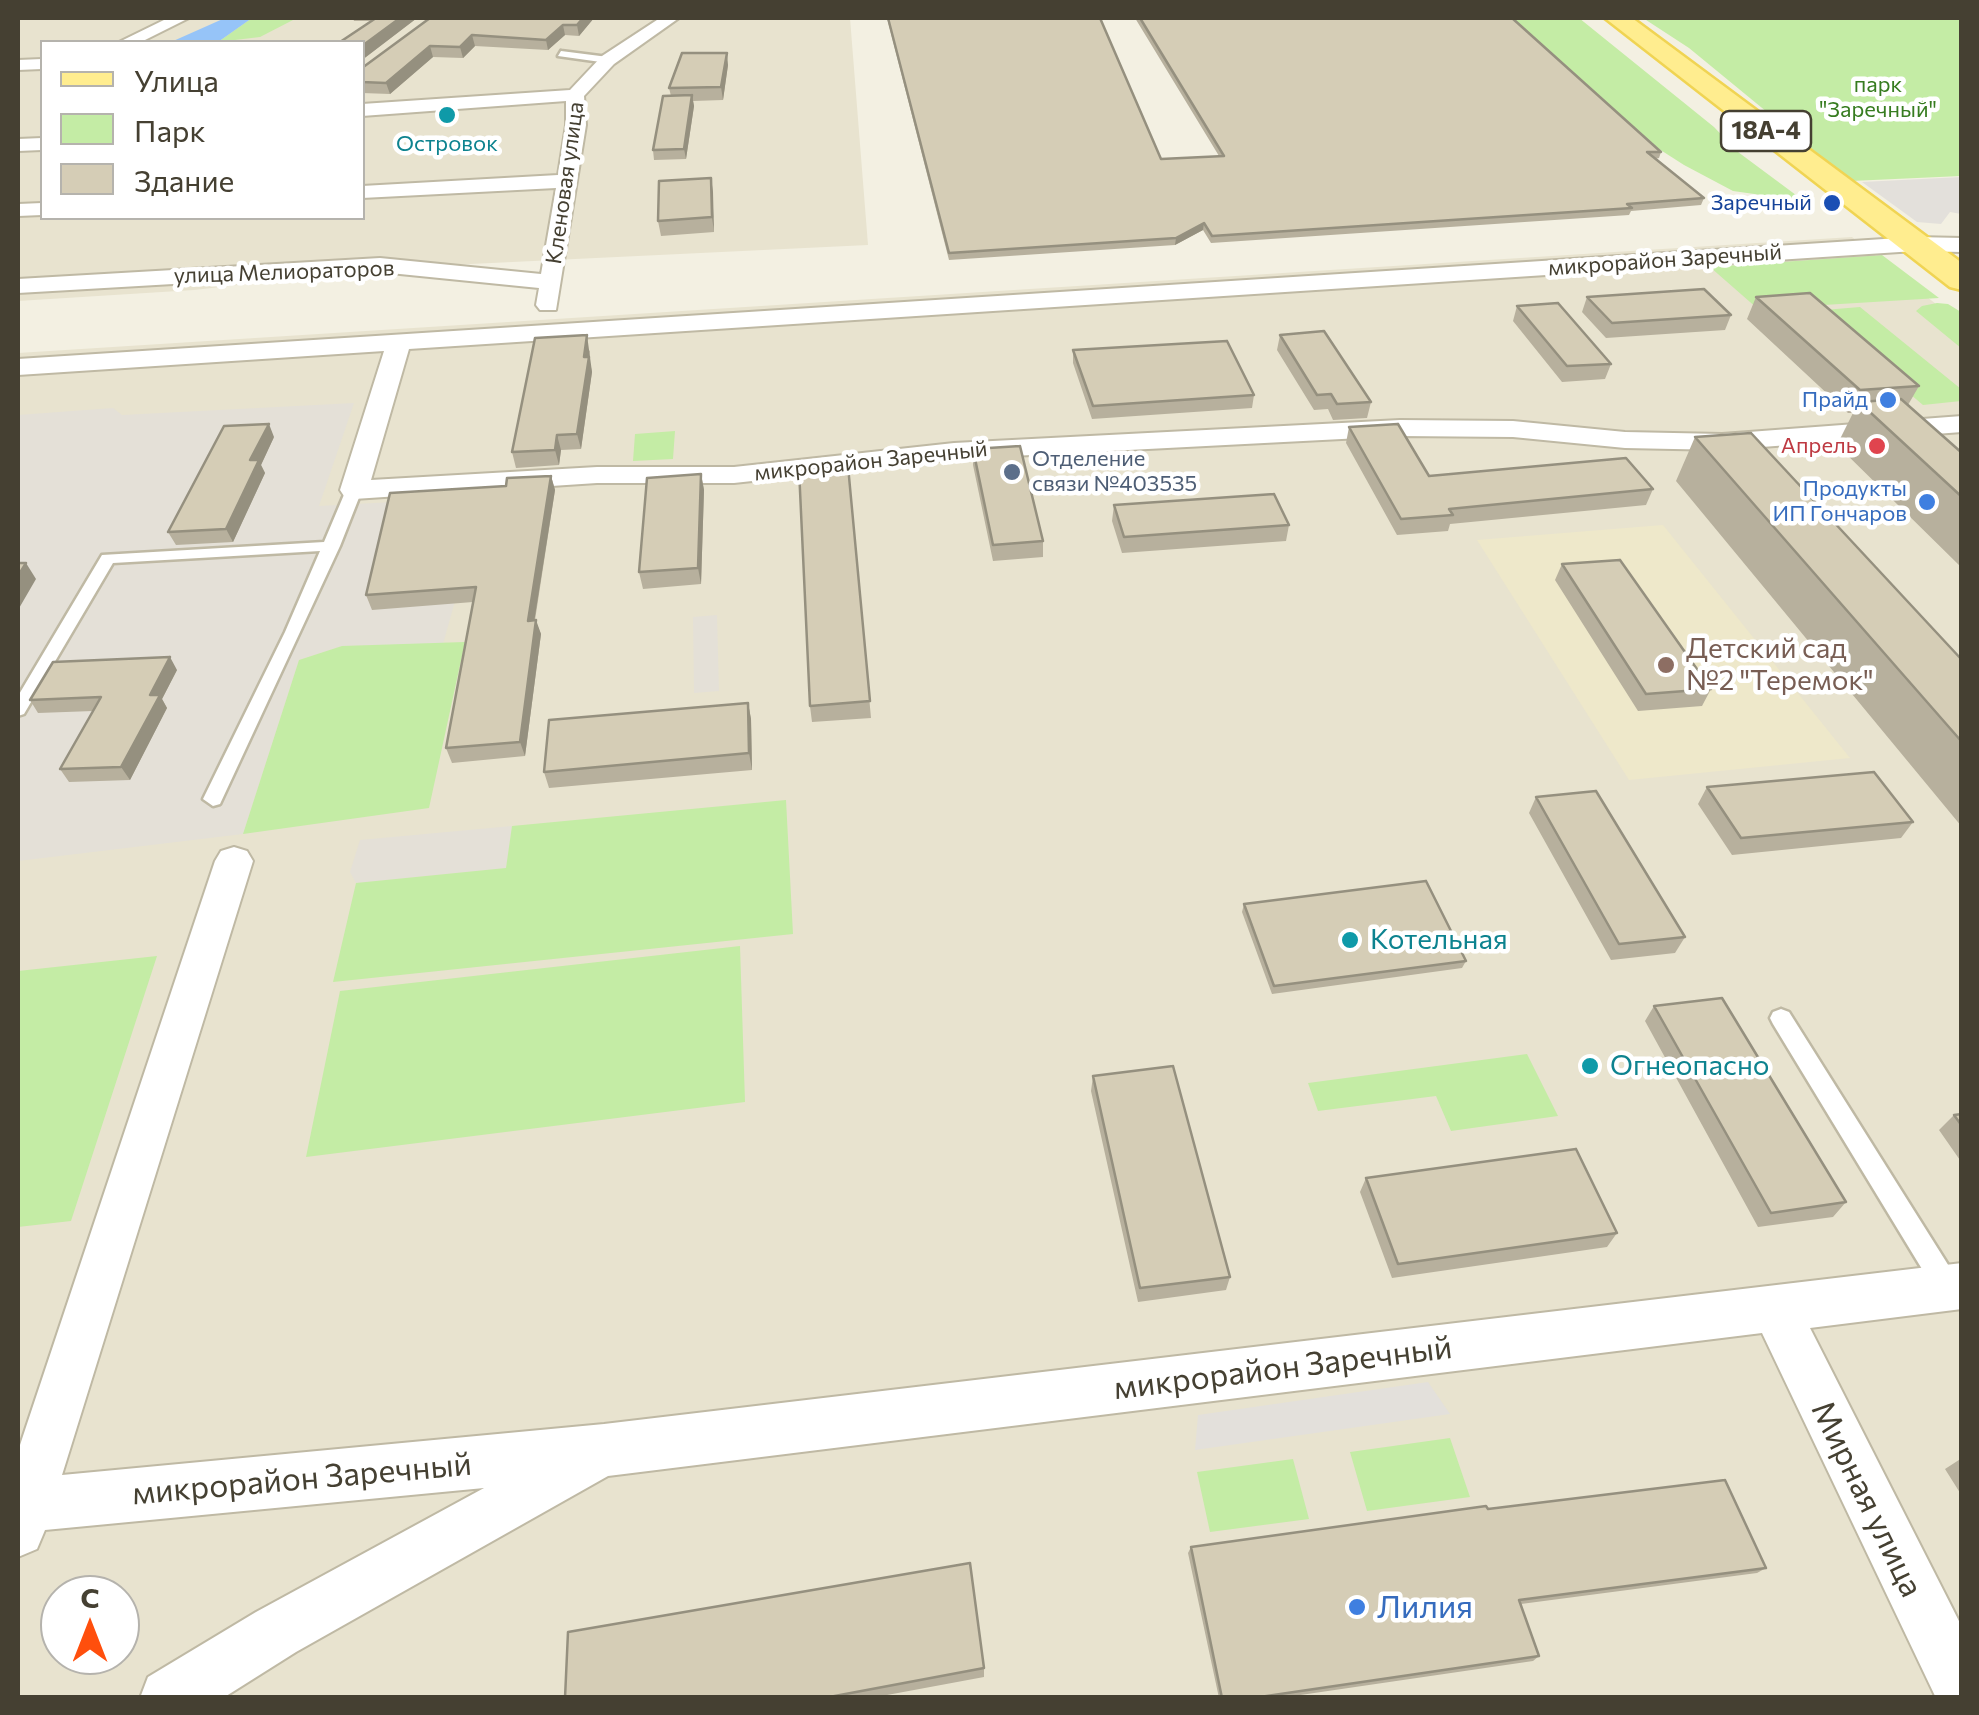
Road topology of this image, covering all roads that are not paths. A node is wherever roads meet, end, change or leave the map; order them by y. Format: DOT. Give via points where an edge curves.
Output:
graph roads {
  1 [pos="181,18"];
  2 [pos="671,18"];
  3 [pos="1616,18"];
  4 [pos="132,40"];
  5 [pos="561,54"];
  6 [pos="608,60"];
  7 [pos="574,106"];
  8 [pos="365,110"];
  9 [pos="365,127"];
  10 [pos="566,181"];
  11 [pos="365,192"];
  12 [pos="1915,244"];
  13 [pos="1962,245"];
  14 [pos="1962,280"];
  15 [pos="551,282"];
  16 [pos="18,286"];
  17 [pos="545,333"];
  18 [pos="399,342"];
  19 [pos="18,367"];
  20 [pos="1962,424"];
  21 [pos="354,490"];
  22 [pos="332,546"];
  23 [pos="19,705"];
  24 [pos="213,799"];
  25 [pos="234,861"];
  26 [pos="1781,1018"];
  27 [pos="1955,1287"];
  28 [pos="1775,1308"];
  29 [pos="604,1450"];
  30 [pos="22,1518"];
  31 [pos="1962,1689"];
  32 [pos="169,1698"];
  1 -- 4 [label="street"];
  2 -- 6 [label="street, Кленовая улица"];
  3 -- 12 [label="main road, 18А-4"];
  5 -- 6 [label="lane"];
  6 -- 7 [label="street, Кленовая улица"];
  7 -- 8 [label="street"];
  7 -- 9 [label="street"];
  7 -- 10 [label="street, Кленовая улица"];
  10 -- 11 [label="street"];
  10 -- 15 [label="street, Кленовая улица"];
  12 -- 13 [label="street, микрорайон Заречный"];
  12 -- 14 [label="main road, 18А-4"];
  12 -- 17 [label="street, микрорайон Заречный"];
  15 -- 16 [label="street, улица Мелиораторов" via="380,265"];
  15 -- 17 [label="street, Кленовая улица"];
  17 -- 18 [label="street, микрорайон Заречный"];
  18 -- 19 [label="street, микрорайон Заречный"];
  18 -- 21 [label="street"];
  20 -- 21 [label="street, микрорайон Заречный" via="1722,442 1400,428 954,451 734,475 597,475"];
  21 -- 22 [label="lane"];
  22 -- 23 [label="lane" via="108,558"];
  22 -- 24 [label="lane"];
  25 -- 30 [label="street"];
  26 -- 27 [label="lane"];
  27 -- 28 [label="street, микрорайон Заречный"];
  28 -- 29 [label="street, микрорайон Заречный"];
  28 -- 31 [label="street, Мирная улица"];
  29 -- 30 [label="street, микрорайон Заречный"];
  29 -- 32 [label="street, микрорайон Заречный"];
}
